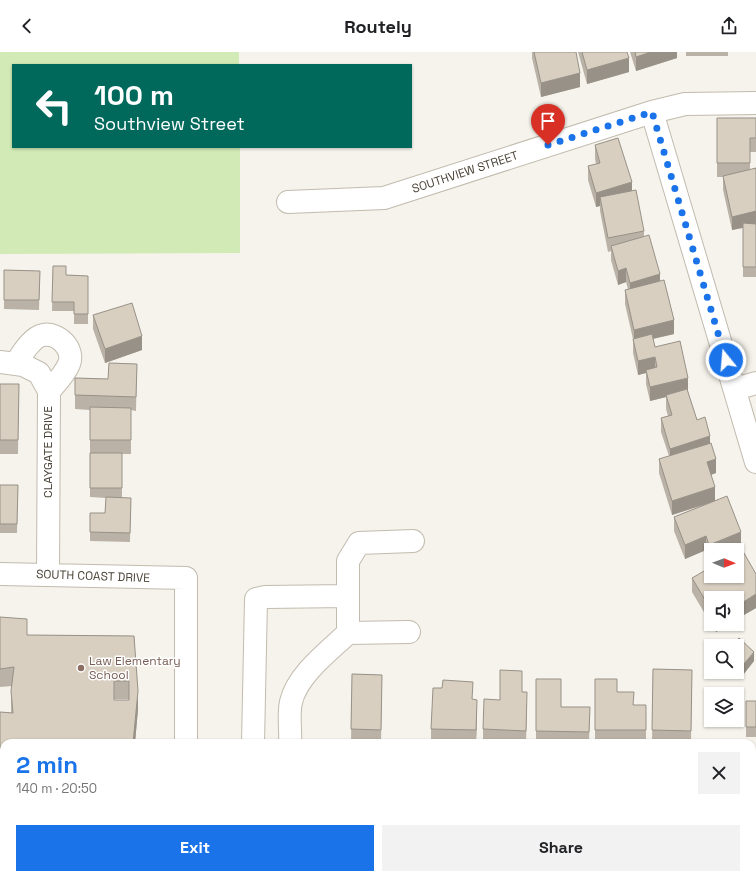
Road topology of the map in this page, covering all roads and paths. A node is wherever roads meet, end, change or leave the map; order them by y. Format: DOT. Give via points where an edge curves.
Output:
graph roads {
  1 [pos="756,103"];
  2 [pos="652,112"];
  3 [pos="288,202"];
  4 [pos="8,363"];
  5 [pos="756,383"];
  6 [pos="735,389"];
  7 [pos="49,391"];
  8 [pos="756,462"];
  9 [pos="413,541"];
  10 [pos="0,574"];
  11 [pos="48,574"];
  12 [pos="348,596"];
  13 [pos="409,632"];
  14 [pos="348,633"];
  15 [pos="186,739"];
  16 [pos="253,739"];
  17 [pos="290,739"];
  1 -- 2 [label="street, SOUTHVIEW STREET" via="685,104"];
  2 -- 3 [label="street, SOUTHVIEW STREET" via="384,198"];
  2 -- 6 [label="street"];
  4 -- 7 [label="street, CLAYGATE DRIVE" via="39,373"];
  4 -- 7 [label="street" via="42,335 60,338 69,352 70,363"];
  5 -- 6 [label="street"];
  6 -- 8 [label="street"];
  7 -- 11 [label="street, CLAYGATE DRIVE"];
  9 -- 12 [label="street" via="359,543 348,561"];
  10 -- 11 [label="street, SOUTH COAST DRIVE"];
  11 -- 15 [label="street, SOUTH COAST DRIVE" via="186,578"];
  12 -- 14 [label="street"];
  12 -- 16 [label="street" via="265,596 256,599"];
  13 -- 14 [label="street"];
  14 -- 17 [label="street" via="316,662 297,687 291,703"];
}
